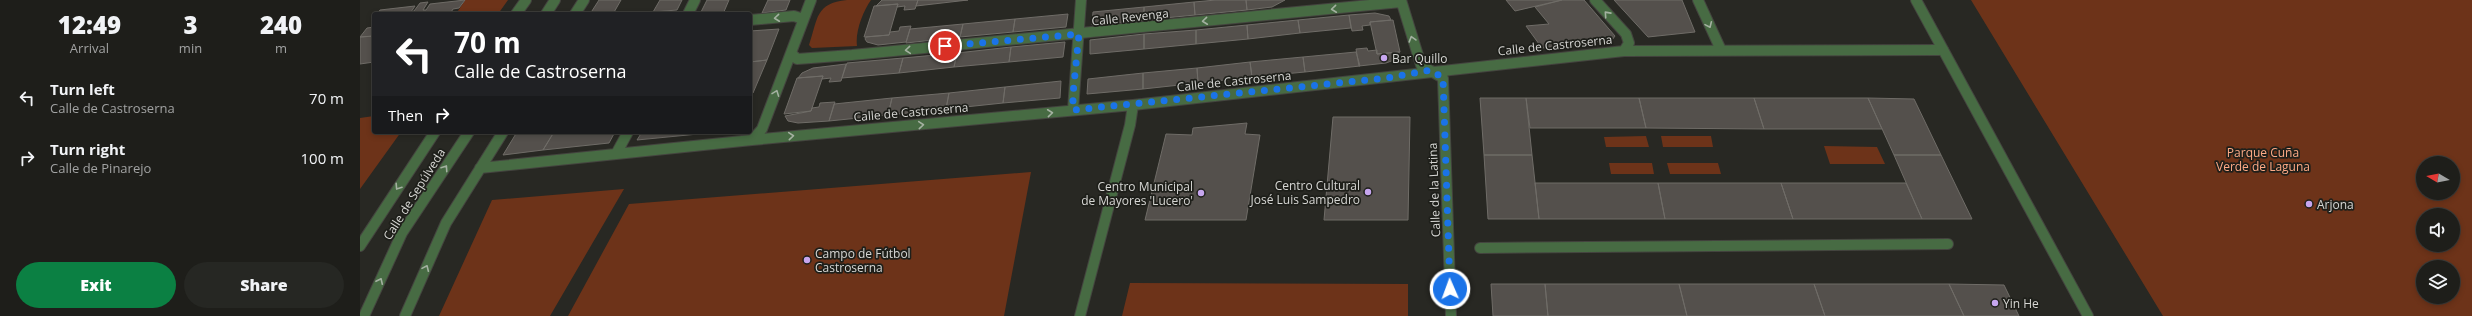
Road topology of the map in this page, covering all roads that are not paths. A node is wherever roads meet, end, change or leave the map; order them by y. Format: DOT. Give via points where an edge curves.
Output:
graph roads {
  1 [pos="526,0"];
  2 [pos="555,0"];
  3 [pos="584,0"];
  4 [pos="695,0"];
  5 [pos="811,0"];
  6 [pos="1081,0"];
  7 [pos="1595,0"];
  8 [pos="1698,0"];
  9 [pos="1916,0"];
  10 [pos="1401,1"];
  11 [pos="517,12"];
  12 [pos="547,12"];
  13 [pos="576,12"];
  14 [pos="689,12"];
  15 [pos="803,19"];
  16 [pos="752,20"];
  17 [pos="1079,34"];
  18 [pos="1721,50"];
  19 [pos="1943,50"];
  20 [pos="1624,51"];
  21 [pos="791,53"];
  22 [pos="1431,70"];
  23 [pos="1133,105"];
  24 [pos="1073,110"];
  25 [pos="434,134"];
  26 [pos="468,134"];
  27 [pos="501,134"];
  28 [pos="627,134"];
  29 [pos="752,140"];
  30 [pos="616,154"];
  31 [pos="480,168"];
  32 [pos="1948,244"];
  33 [pos="360,246"];
  34 [pos="1480,248"];
  35 [pos="364,316"];
  36 [pos="405,316"];
  37 [pos="1080,316"];
  38 [pos="1451,316"];
  39 [pos="2088,316"];
  1 -- 11 [label="street"];
  2 -- 12 [label="street"];
  3 -- 13 [label="street"];
  4 -- 14 [label="street"];
  5 -- 15 [label="street"];
  6 -- 17 [label="street"];
  20 -- 7 [label="street, one-way" via="1629,43 1626,34"];
  8 -- 18 [label="street, one-way"];
  9 -- 19 [label="street"];
  10 -- 17 [label="street, Calle Revenga, one-way"];
  22 -- 10 [label="street, one-way" via="1421,65 1417,58"];
  15 -- 16 [label="street, one-way" via="794,16"];
  15 -- 21 [label="street"];
  17 -- 21 [label="street, Calle Revenga, one-way" via="817,58 797,59"];
  17 -- 24 [label="street"];
  18 -- 19 [label="street, Calle de Castroserna"];
  18 -- 20 [label="street, Calle de Castroserna"];
  19 -- 39 [label="street"];
  20 -- 22 [label="street, Calle de Castroserna"];
  29 -- 21 [label="street, one-way" via="762,129"];
  22 -- 23 [label="street, Calle de Castroserna" via="1387,78"];
  22 -- 38 [label="street, Calle de la Latina" via="1443,78"];
  23 -- 24 [label="street, Calle de Castroserna"];
  23 -- 37 [label="street"];
  29 -- 24 [label="street, Calle de Castroserna, one-way"];
  25 -- 33 [label="street, Calle de Sepúlveda, one-way"];
  35 -- 26 [label="street, Calle de Sepúlveda, one-way" via="402,233"];
  27 -- 31 [label="street"];
  28 -- 30 [label="street"];
  29 -- 30 [label="street, Calle de Castroserna"];
  30 -- 31 [label="street, Calle de Castroserna"];
  36 -- 31 [label="street, one-way" via="446,223"];
  32 -- 34 [label="street"];
}
